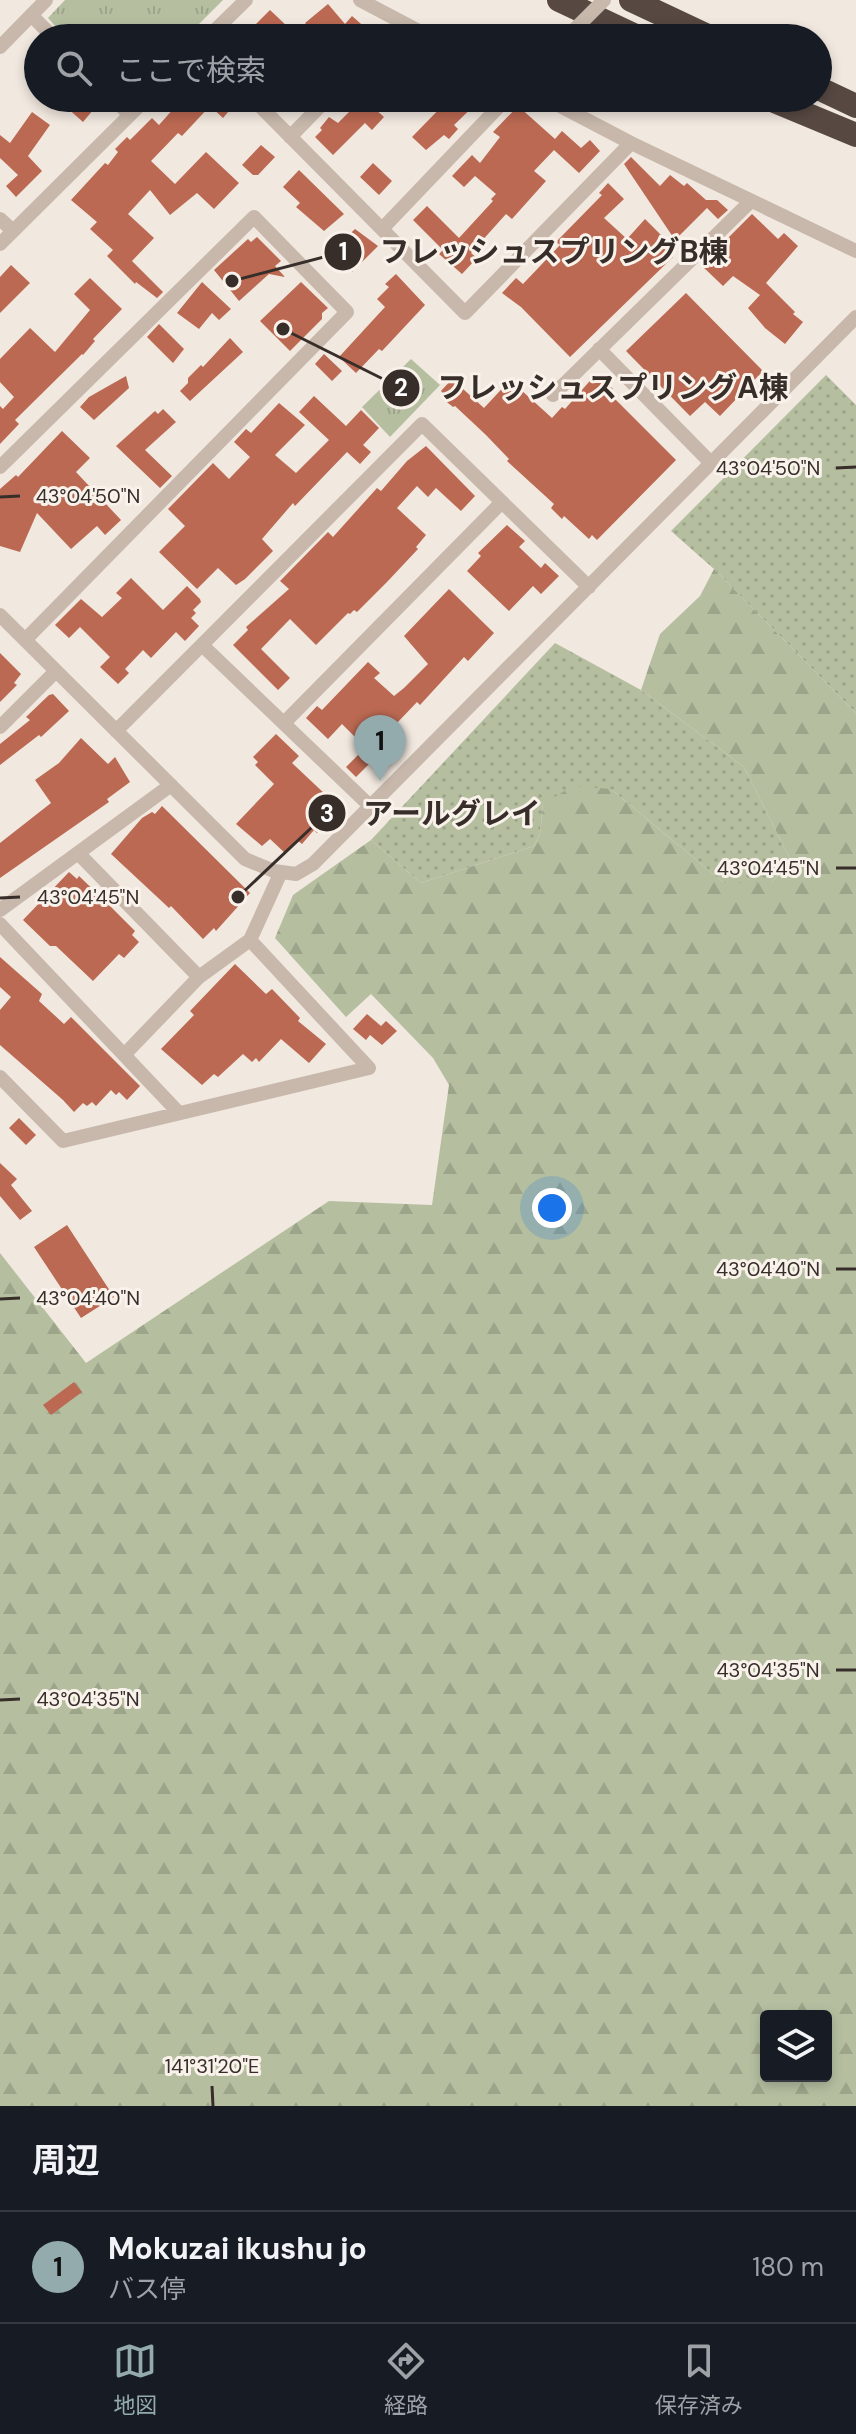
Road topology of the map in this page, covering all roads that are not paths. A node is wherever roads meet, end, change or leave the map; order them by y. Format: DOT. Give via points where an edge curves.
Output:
graph roads {
  1 [pos="46,0"];
  2 [pos="246,0"];
  3 [pos="360,0"];
  4 [pos="559,0"];
  5 [pos="604,0"];
  6 [pos="631,0"];
  7 [pos="31,15"];
  8 [pos="402,22"];
  9 [pos="40,24"];
  10 [pos="221,24"];
  11 [pos="406,24"];
  12 [pos="580,24"];
  13 [pos="610,24"];
  14 [pos="682,24"];
  15 [pos="0,47"];
  16 [pos="832,95"];
  17 [pos="856,106"];
  18 [pos="127,112"];
  19 [pos="133,112"];
  20 [pos="266,112"];
  21 [pos="314,112"];
  22 [pos="494,112"];
  23 [pos="572,112"];
  24 [pos="801,112"];
  25 [pos="130,115"];
  26 [pos="856,135"];
  27 [pos="290,137"];
  28 [pos="631,143"];
  29 [pos="751,201"];
  30 [pos="0,219"];
  31 [pos="382,229"];
  32 [pos="13,231"];
  33 [pos="0,244"];
  34 [pos="856,251"];
  35 [pos="856,317"];
  36 [pos="599,349"];
  37 [pos="553,395"];
  38 [pos="711,463"];
  39 [pos="0,467"];
  40 [pos="502,502"];
  41 [pos="589,587"];
  42 [pos="0,615"];
  43 [pos="25,640"];
  44 [pos="202,645"];
  45 [pos="56,671"];
  46 [pos="284,723"];
  47 [pos="0,727"];
  48 [pos="116,731"];
  49 [pos="171,785"];
  50 [pos="370,806"];
  51 [pos="78,853"];
  52 [pos="281,872"];
  53 [pos="0,910"];
  54 [pos="0,924"];
  55 [pos="250,940"];
  56 [pos="199,977"];
  57 [pos="125,1054"];
  58 [pos="0,1077"];
  59 [pos="179,1113"];
  1 -- 7 [label="street"];
  2 -- 10 [label="street"];
  3 -- 8 [label="street"];
  4 -- 13 [label="highway"];
  5 -- 12 [label="street, bridge"];
  6 -- 14 [label="highway"];
  7 -- 9 [label="street"];
  7 -- 15 [label="street"];
  8 -- 11 [label="street"];
  16 -- 17 [label="highway"];
  18 -- 25 [label="street"];
  19 -- 25 [label="street"];
  20 -- 27 [label="street"];
  21 -- 27 [label="street"];
  22 -- 31 [label="street"];
  23 -- 28 [label="street"];
  24 -- 26 [label="highway"];
  25 -- 32 [label="street"];
  27 -- 31 [label="street"];
  28 -- 29 [label="street"];
  28 -- 31 [label="street" via="465,313"];
  29 -- 34 [label="street"];
  29 -- 36 [label="street"];
  30 -- 32 [label="street"];
  32 -- 33 [label="street"];
  35 -- 38 [label="street"];
  36 -- 37 [label="street"];
  36 -- 38 [label="street"];
  38 -- 41 [label="street"];
  39 -- 43 [label="street" via="254,217 347,312"];
  40 -- 41 [label="street"];
  40 -- 44 [label="street" via="422,424"];
  40 -- 46 [label="street"];
  41 -- 50 [label="street"];
  42 -- 43 [label="street"];
  43 -- 45 [label="street"];
  44 -- 46 [label="street"];
  44 -- 48 [label="street"];
  45 -- 47 [label="street"];
  45 -- 48 [label="street"];
  46 -- 50 [label="street"];
  48 -- 49 [label="street"];
  49 -- 51 [label="street"];
  49 -- 52 [label="street" via="245,859"];
  50 -- 52 [label="street" via="313,864 296,874"];
  51 -- 53 [label="street"];
  51 -- 56 [label="street"];
  52 -- 55 [label="street"];
  54 -- 57 [label="street"];
  55 -- 56 [label="street"];
  55 -- 59 [label="street" via="369,1068"];
  56 -- 57 [label="street"];
  57 -- 59 [label="street"];
  58 -- 59 [label="street" via="63,1141"];
}
